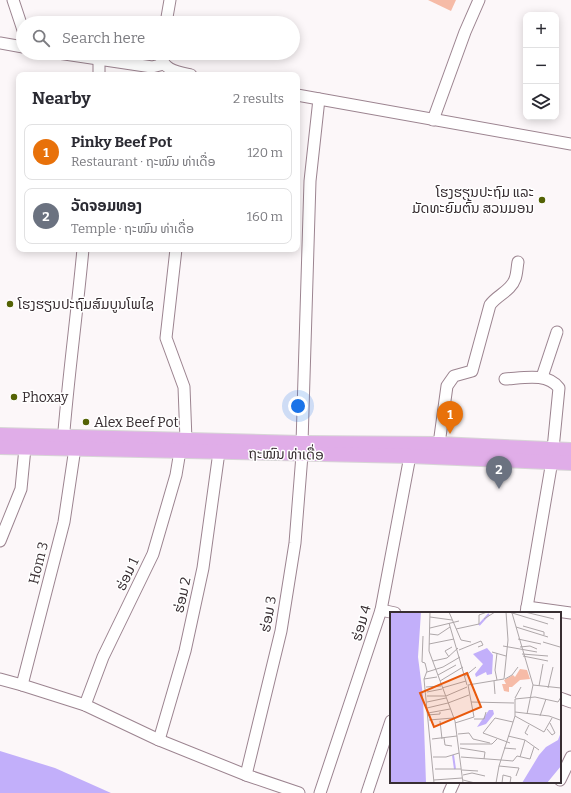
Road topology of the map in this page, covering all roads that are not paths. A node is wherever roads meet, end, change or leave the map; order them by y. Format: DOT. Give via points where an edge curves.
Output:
graph roads {
  1 [pos="13,0"];
  2 [pos="170,0"];
  3 [pos="479,0"];
  4 [pos="18,16"];
  5 [pos="167,16"];
  6 [pos="0,43"];
  7 [pos="16,46"];
  8 [pos="99,60"];
  9 [pos="160,60"];
  10 [pos="164,60"];
  11 [pos="99,72"];
  12 [pos="176,72"];
  13 [pos="300,96"];
  14 [pos="319,99"];
  15 [pos="433,120"];
  16 [pos="571,144"];
  17 [pos="83,252"];
  18 [pos="176,252"];
  19 [pos="518,262"];
  20 [pos="557,332"];
  21 [pos="542,377"];
  22 [pos="505,379"];
  23 [pos="0,435"];
  24 [pos="67,444"];
  25 [pos="439,444"];
  26 [pos="183,445"];
  27 [pos="0,447"];
  28 [pos="25,448"];
  29 [pos="302,449"];
  30 [pos="571,450"];
  31 [pos="219,452"];
  32 [pos="553,455"];
  33 [pos="410,456"];
  34 [pos="571,463"];
  35 [pos="0,541"];
  36 [pos="381,610"];
  37 [pos="526,610"];
  38 [pos="390,612"];
  39 [pos="556,612"];
  40 [pos="561,612"];
  41 [pos="571,613"];
  42 [pos="0,679"];
  43 [pos="22,685"];
  44 [pos="561,698"];
  45 [pos="571,702"];
  46 [pos="85,705"];
  47 [pos="390,724"];
  48 [pos="159,740"];
  49 [pos="571,757"];
  50 [pos="246,775"];
  51 [pos="561,778"];
  52 [pos="454,783"];
  53 [pos="299,793"];
  54 [pos="320,793"];
  55 [pos="367,793"];
  56 [pos="449,793"];
  1 -- 4 [label="street"];
  2 -- 5 [label="street"];
  3 -- 15 [label="street"];
  6 -- 7 [label="street"];
  8 -- 9 [label="street" via="152,68"];
  8 -- 11 [label="street"];
  10 -- 12 [label="street"];
  13 -- 14 [label="street"];
  14 -- 15 [label="street"];
  14 -- 29 [label="street, ຮ່ອມ 3" via="310,181"];
  15 -- 16 [label="street"];
  17 -- 24 [label="street, Hom 3" via="76,327 66,393"];
  18 -- 26 [label="street, ຮ່ອມ 1" via="166,338 184,387"];
  19 -- 25 [label="street" via="515,279 510,287 490,306 472,372 454,376 447,386"];
  20 -- 21 [label="street"];
  21 -- 22 [label="street"];
  21 -- 32 [label="street" via="555,383 559,388"];
  23 -- 24 [label="main road, ຖະໝົນ ທ່າເດື່ອ"];
  24 -- 26 [label="main road, ຖະໝົນ ທ່າເດື່ອ"];
  24 -- 28 [label="main road, ຖະໝົນ ທ່າເດື່ອ"];
  24 -- 43 [label="street, Hom 3" via="64,522"];
  25 -- 29 [label="main road, ຖະໝົນ ທ່າເດື່ອ"];
  25 -- 32 [label="main road, ຖະໝົນ ທ່າເດື່ອ"];
  26 -- 29 [label="main road, ຖະໝົນ ທ່າເດື່ອ"];
  26 -- 31 [label="main road, ຖະໝົນ ທ່າເດື່ອ"];
  26 -- 46 [label="street, ຮ່ອມ 1" via="153,554 104,657"];
  27 -- 28 [label="main road, ຖະໝົນ ທ່າເດື່ອ"];
  28 -- 35 [label="street" via="21,490"];
  29 -- 31 [label="main road, ຖະໝົນ ທ່າເດື່ອ"];
  29 -- 33 [label="main road, ຖະໝົນ ທ່າເດື່ອ"];
  29 -- 50 [label="street, ຮ່ອມ 3" via="295,543 281,631"];
  30 -- 32 [label="main road, ຖະໝົນ ທ່າເດື່ອ"];
  31 -- 48 [label="street, ຮ່ອມ 2" via="203,568 185,651"];
  32 -- 33 [label="main road, ຖະໝົນ ທ່າເດື່ອ"];
  32 -- 34 [label="main road, ຖະໝົນ ທ່າເດື່ອ"];
  32 -- 37 [label="street"];
  33 -- 36 [label="street, ຮ່ອມ 4"];
  36 -- 38 [label="street"];
  36 -- 54 [label="street, ຮ່ອມ 4"];
  37 -- 39 [label="street"];
  40 -- 41 [label="street"];
  42 -- 43 [label="street"];
  43 -- 46 [label="street"];
  44 -- 45 [label="street"];
  46 -- 48 [label="street"];
  47 -- 55 [label="street"];
  48 -- 50 [label="street"];
  49 -- 51 [label="street"];
  50 -- 53 [label="street"];
  52 -- 56 [label="street"];
}
